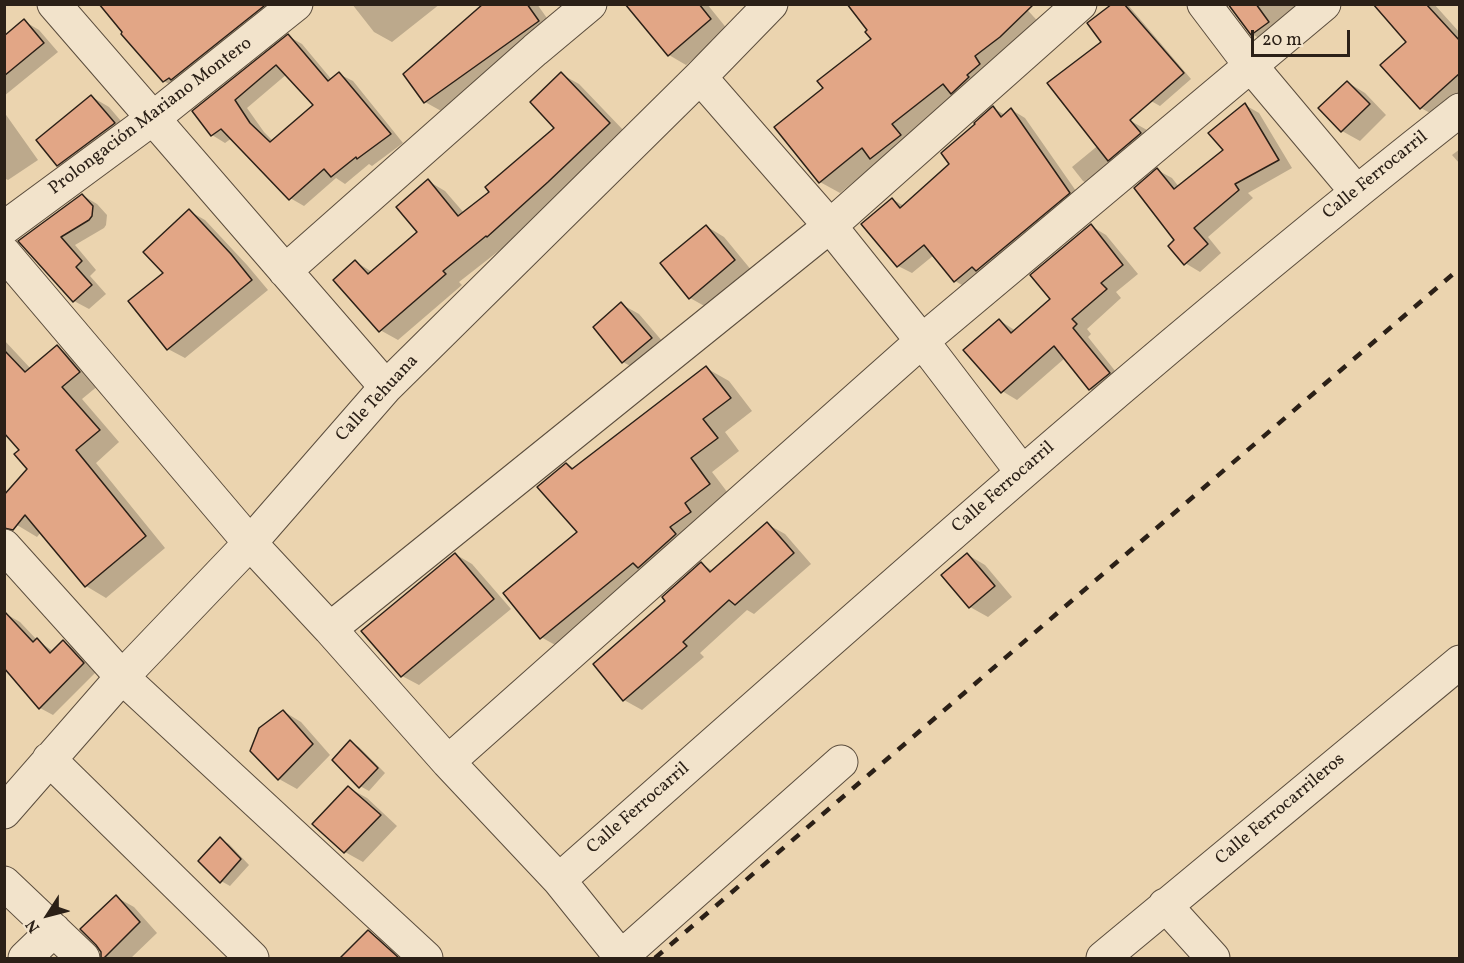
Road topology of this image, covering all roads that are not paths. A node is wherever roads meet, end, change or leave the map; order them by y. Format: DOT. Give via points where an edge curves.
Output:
graph roads {
  1 [pos="54,4"];
  2 [pos="296,4"];
  3 [pos="590,4"];
  4 [pos="771,4"];
  5 [pos="1080,4"];
  6 [pos="1204,4"];
  7 [pos="1324,4"];
  8 [pos="1251,66"];
  9 [pos="700,77"];
  10 [pos="1460,110"];
  11 [pos="152,119"];
  12 [pos="1356,191"];
  13 [pos="830,226"];
  14 [pos="4,228"];
  15 [pos="4,253"];
  16 [pos="285,271"];
  17 [pos="922,341"];
  18 [pos="386,387"];
  19 [pos="1022,472"];
  20 [pos="250,543"];
  21 [pos="4,546"];
  22 [pos="330,629"];
  23 [pos="1460,662"];
  24 [pos="122,677"];
  25 [pos="49,759"];
  26 [pos="448,762"];
  27 [pos="841,762"];
  28 [pos="4,812"];
  29 [pos="559,880"];
  30 [pos="4,883"];
  31 [pos="1166,904"];
  32 [pos="54,930"];
  33 [pos="25,958"];
  34 [pos="83,958"];
  35 [pos="252,958"];
  36 [pos="426,958"];
  37 [pos="1103,958"];
  38 [pos="1213,958"];
  1 -- 11 [label="street"];
  2 -- 11 [label="street, Prolongación Mariano Montero"];
  3 -- 16 [label="street"];
  4 -- 9 [label="street, Calle Tehuana"];
  5 -- 13 [label="street"];
  6 -- 8 [label="street"];
  7 -- 8 [label="street"];
  8 -- 12 [label="street"];
  8 -- 17 [label="street"];
  9 -- 13 [label="street"];
  9 -- 18 [label="street, Calle Tehuana"];
  10 -- 12 [label="street, Calle Ferrocarril"];
  11 -- 14 [label="street, Prolongación Mariano Montero"];
  11 -- 16 [label="street"];
  12 -- 19 [label="street, Calle Ferrocarril"];
  13 -- 17 [label="street"];
  13 -- 22 [label="street"];
  15 -- 20 [label="street"];
  16 -- 18 [label="street"];
  17 -- 19 [label="street"];
  17 -- 26 [label="street"];
  18 -- 20 [label="street, Calle Tehuana"];
  19 -- 29 [label="street, Calle Ferrocarril"];
  20 -- 22 [label="street"];
  20 -- 24 [label="street, Calle Tehuana"];
  21 -- 24 [label="street"];
  22 -- 26 [label="street"];
  23 -- 31 [label="street, Calle Ferrocarrileros"];
  24 -- 25 [label="street, Calle Tehuana"];
  24 -- 36 [label="street"];
  25 -- 28 [label="street, Calle Tehuana"];
  25 -- 35 [label="street"];
  26 -- 29 [label="street"];
  27 -- 29 [label="street" via="621,957"];
  30 -- 32 [label="street"];
  31 -- 37 [label="street, Calle Ferrocarrileros"];
  31 -- 38 [label="street"];
  32 -- 33 [label="street"];
  32 -- 34 [label="street"];
}
